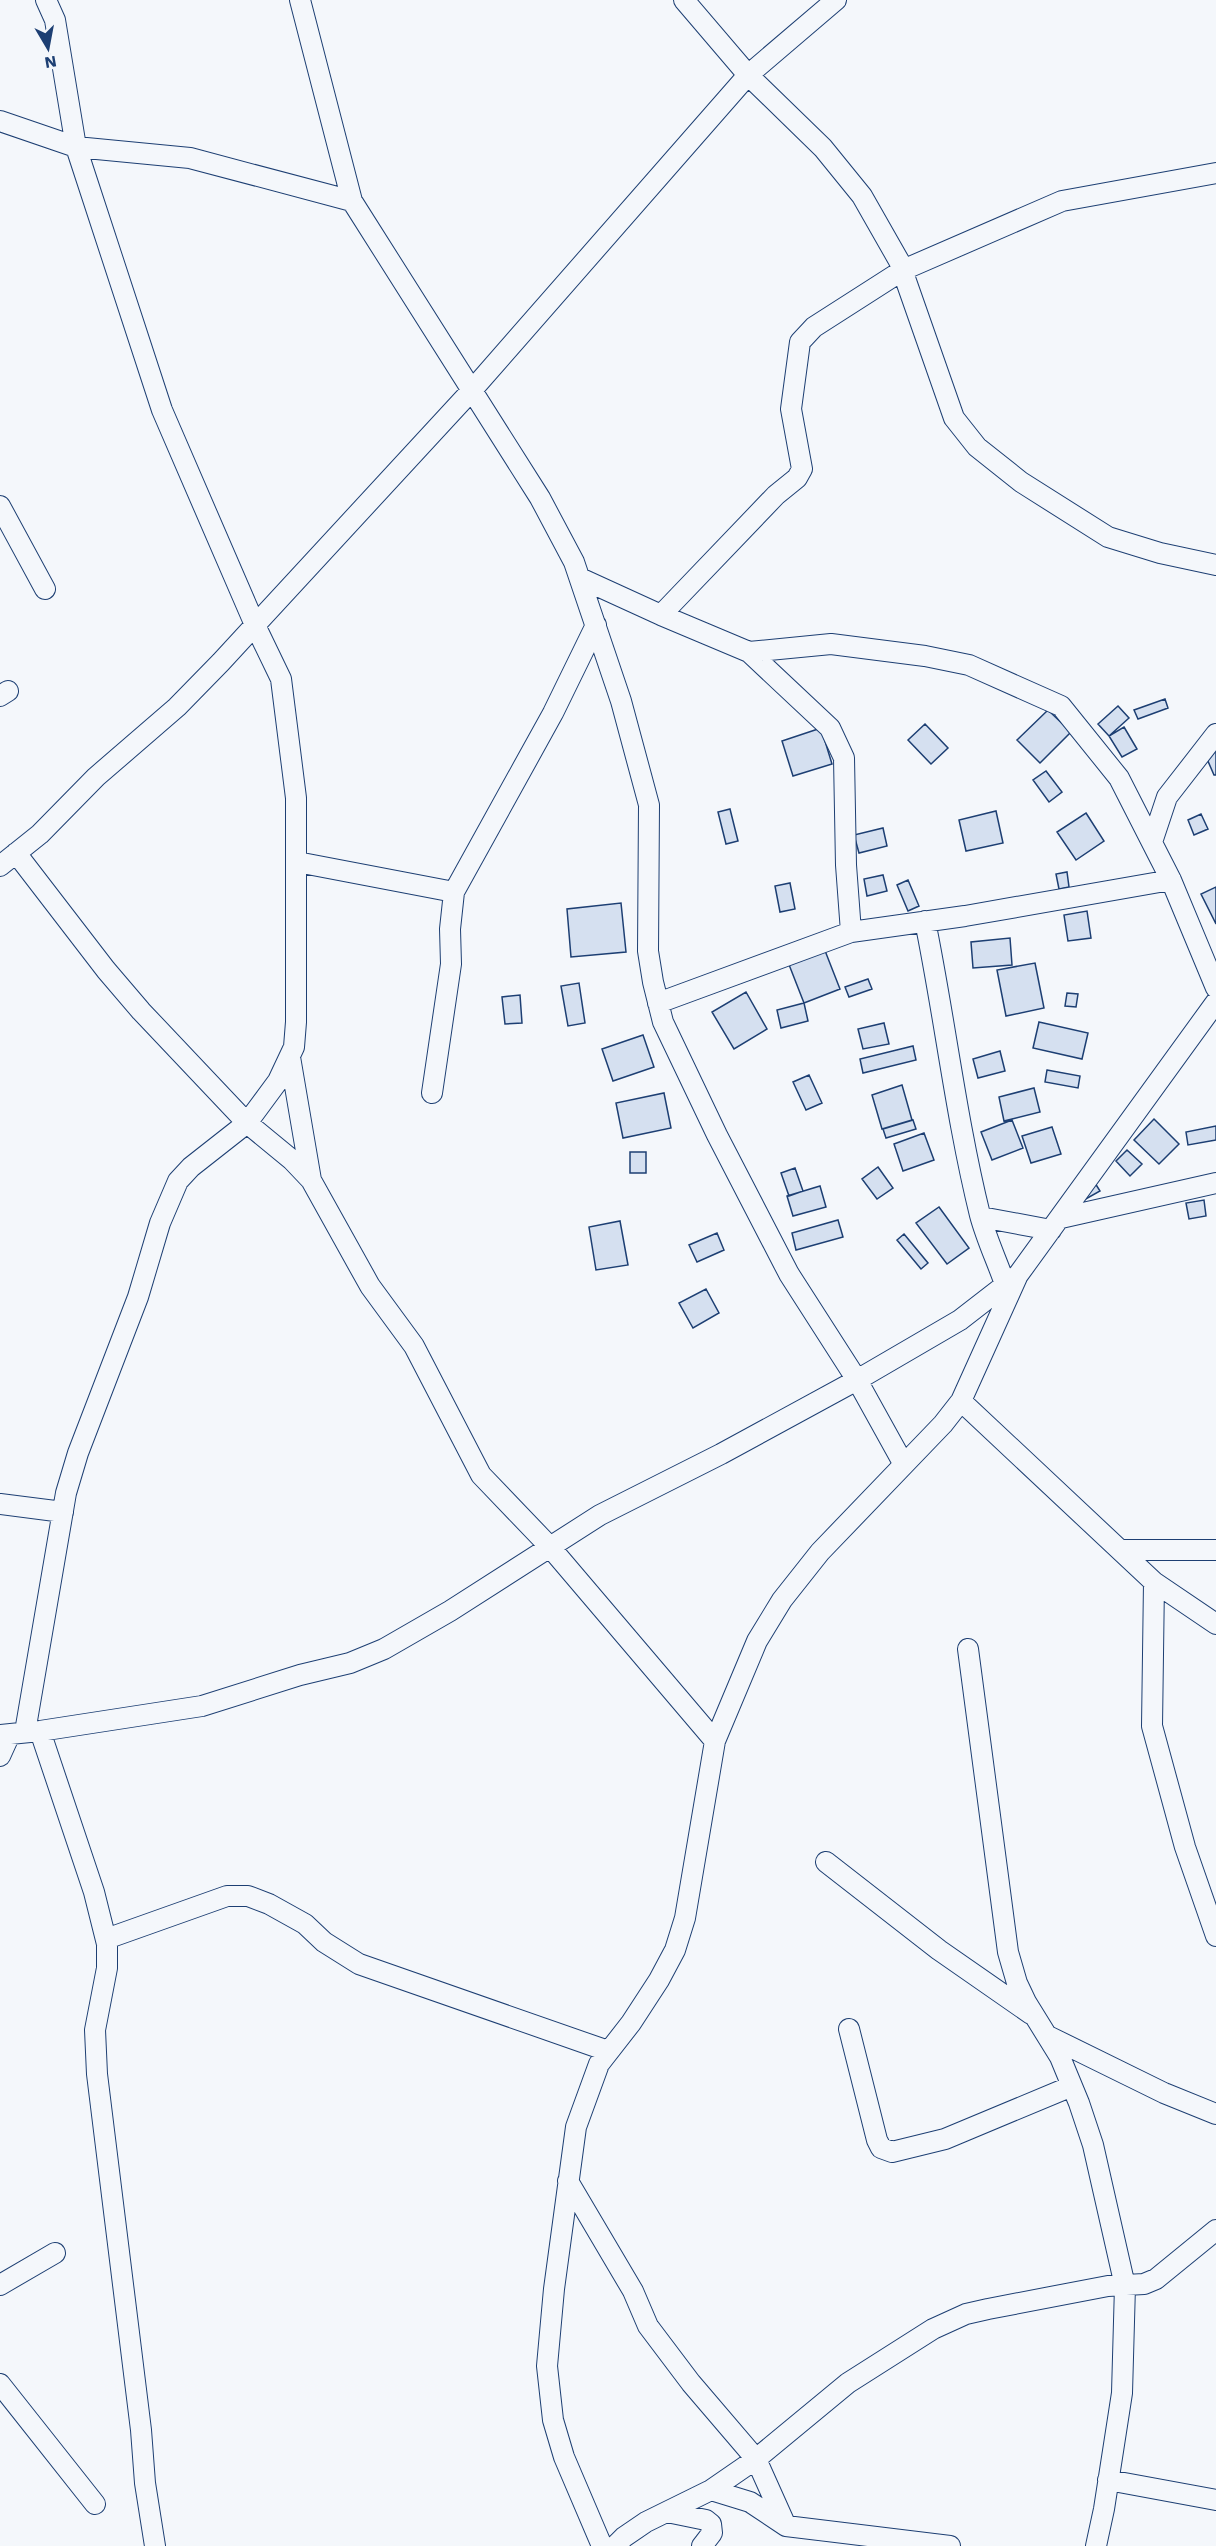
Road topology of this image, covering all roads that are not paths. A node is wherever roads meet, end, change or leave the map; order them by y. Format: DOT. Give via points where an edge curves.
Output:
graph roads {
  1 [pos="46,0"];
  2 [pos="300,0"];
  3 [pos="684,0"];
  4 [pos="836,0"];
  5 [pos="748,75"];
  6 [pos="0,121"];
  7 [pos="76,147"];
  8 [pos="1216,173"];
  9 [pos="352,201"];
  10 [pos="903,270"];
  11 [pos="473,389"];
  12 [pos="0,506"];
  13 [pos="1216,565"];
  14 [pos="580,578"];
  15 [pos="45,589"];
  16 [pos="661,615"];
  17 [pos="255,625"];
  18 [pos="596,625"];
  19 [pos="749,652"];
  20 [pos="1216,734"];
  21 [pos="1152,842"];
  22 [pos="16,853"];
  23 [pos="297,862"];
  24 [pos="0,866"];
  25 [pos="1171,880"];
  26 [pos="454,892"];
  27 [pos="925,921"];
  28 [pos="851,932"];
  29 [pos="1216,988"];
  30 [pos="1216,1002"];
  31 [pos="658,1003"];
  32 [pos="291,1058"];
  33 [pos="432,1093"];
  34 [pos="247,1123"];
  35 [pos="311,1180"];
  36 [pos="1216,1183"];
  37 [pos="981,1217"];
  38 [pos="1056,1224"];
  39 [pos="1011,1279"];
  40 [pos="857,1380"];
  41 [pos="961,1401"];
  42 [pos="903,1463"];
  43 [pos="0,1503"];
  44 [pos="63,1512"];
  45 [pos="550,1547"];
  46 [pos="1120,1550"];
  47 [pos="1216,1550"];
  48 [pos="1154,1582"];
  49 [pos="1216,1624"];
  50 [pos="968,1649"];
  51 [pos="19,1733"];
  52 [pos="715,1741"];
  53 [pos="0,1756"];
  54 [pos="826,1862"];
  55 [pos="1216,1936"];
  56 [pos="106,1939"];
  57 [pos="1036,2018"];
  58 [pos="849,2030"];
  59 [pos="1048,2036"];
  60 [pos="608,2051"];
  61 [pos="1072,2086"];
  62 [pos="1216,2114"];
  63 [pos="568,2181"];
  64 [pos="1216,2230"];
  65 [pos="55,2253"];
  66 [pos="0,2285"];
  67 [pos="1125,2286"];
  68 [pos="0,2384"];
  69 [pos="756,2459"];
  70 [pos="1108,2480"];
  71 [pos="711,2490"];
  72 [pos="1216,2500"];
  73 [pos="96,2504"];
  74 [pos="667,2512"];
  75 [pos="786,2526"];
  76 [pos="937,2545"];
  77 [pos="155,2546"];
  78 [pos="602,2546"];
  79 [pos="615,2546"];
  80 [pos="702,2546"];
  81 [pos="1096,2546"];
  1 -- 7 [label="street" via="55,20"];
  2 -- 9 [label="street"];
  3 -- 5 [label="street"];
  4 -- 5 [label="street"];
  5 -- 10 [label="street" via="823,148 862,196"];
  5 -- 11 [label="street"];
  6 -- 7 [label="street"];
  7 -- 9 [label="street" via="190,158"];
  7 -- 17 [label="street" via="162,410"];
  8 -- 10 [label="street" via="1062,201"];
  9 -- 11 [label="street"];
  10 -- 13 [label="street" via="954,418 977,447 1021,482 1108,537"];
  10 -- 16 [label="street" via="814,327 800,342 791,409 802,469"];
  11 -- 14 [label="street" via="540,498"];
  11 -- 17 [label="street"];
  12 -- 15 [label="street"];
  14 -- 16 [label="street"];
  14 -- 18 [label="street"];
  16 -- 19 [label="street"];
  17 -- 22 [label="street" via="177,706"];
  17 -- 23 [label="street" via="281,679 296,798"];
  18 -- 26 [label="street" via="554,713"];
  18 -- 31 [label="street" via="649,805 648,951"];
  19 -- 21 [label="street" via="831,644 925,656 969,665 1060,706 1119,778"];
  19 -- 28 [label="street" via="830,728 844,758"];
  20 -- 21 [label="street" via="1167,797"];
  21 -- 25 [label="street"];
  22 -- 24 [label="street"];
  22 -- 34 [label="street" via="141,1011"];
  23 -- 26 [label="street"];
  23 -- 32 [label="street" via="296,1022"];
  25 -- 27 [label="street"];
  25 -- 29 [label="street"];
  26 -- 33 [label="street" via="451,964"];
  27 -- 28 [label="street"];
  27 -- 37 [label="street" via="962,1136"];
  28 -- 31 [label="street"];
  30 -- 38 [label="street"];
  31 -- 40 [label="street" via="663,1022 717,1135 784,1264"];
  32 -- 34 [label="street"];
  32 -- 35 [label="street"];
  34 -- 35 [label="street"];
  34 -- 44 [label="street" via="178,1181 78,1453"];
  35 -- 45 [label="street" via="370,1286 414,1346 481,1475"];
  36 -- 38 [label="street"];
  37 -- 38 [label="street"];
  37 -- 39 [label="street"];
  38 -- 39 [label="street"];
  39 -- 40 [label="street" via="960,1320"];
  39 -- 41 [label="street"];
  40 -- 42 [label="street"];
  40 -- 45 [label="street" via="721,1455 600,1515"];
  41 -- 42 [label="street"];
  41 -- 46 [label="street"];
  42 -- 52 [label="street" via="820,1552 782,1600 757,1641"];
  43 -- 44 [label="street"];
  44 -- 51 [label="street"];
  45 -- 51 [label="street" via="431,1622 350,1663 202,1706"];
  45 -- 52 [label="street"];
  46 -- 47 [label="street"];
  46 -- 48 [label="street"];
  48 -- 49 [label="street"];
  48 -- 55 [label="street" via="1152,1726 1185,1847"];
  50 -- 57 [label="street" via="1008,1952 1017,1983"];
  51 -- 53 [label="street"];
  51 -- 56 [label="street" via="94,1892"];
  52 -- 60 [label="street" via="685,1918 675,1950 642,2006"];
  54 -- 57 [label="street" via="939,1950"];
  56 -- 60 [label="street" via="227,1896 248,1896 305,1924 324,1942 359,1964"];
  56 -- 77 [label="street" via="107,1968 95,2030 97,2074"];
  57 -- 59 [label="street"];
  58 -- 61 [label="street" via="877,2140 881,2148 892,2152 945,2139"];
  59 -- 61 [label="street"];
  59 -- 62 [label="street"];
  60 -- 63 [label="street" via="587,2092 576,2127"];
  61 -- 67 [label="street" via="1093,2145"];
  63 -- 69 [label="street" via="633,2291 648,2326"];
  63 -- 78 [label="street" via="547,2366 553,2420"];
  64 -- 67 [label="street" via="1156,2279"];
  65 -- 66 [label="street"];
  67 -- 69 [label="street" via="988,2309 944,2324 848,2383"];
  67 -- 70 [label="street" via="1122,2393"];
  68 -- 73 [label="street"];
  69 -- 71 [label="street"];
  69 -- 75 [label="street"];
  70 -- 72 [label="street"];
  70 -- 81 [label="street"];
  71 -- 74 [label="street"];
  71 -- 75 [label="street" via="750,2502"];
  74 -- 79 [label="street"];
  74 -- 80 [label="street" via="711,2524 711,2533"];
  75 -- 76 [label="street"];
}
